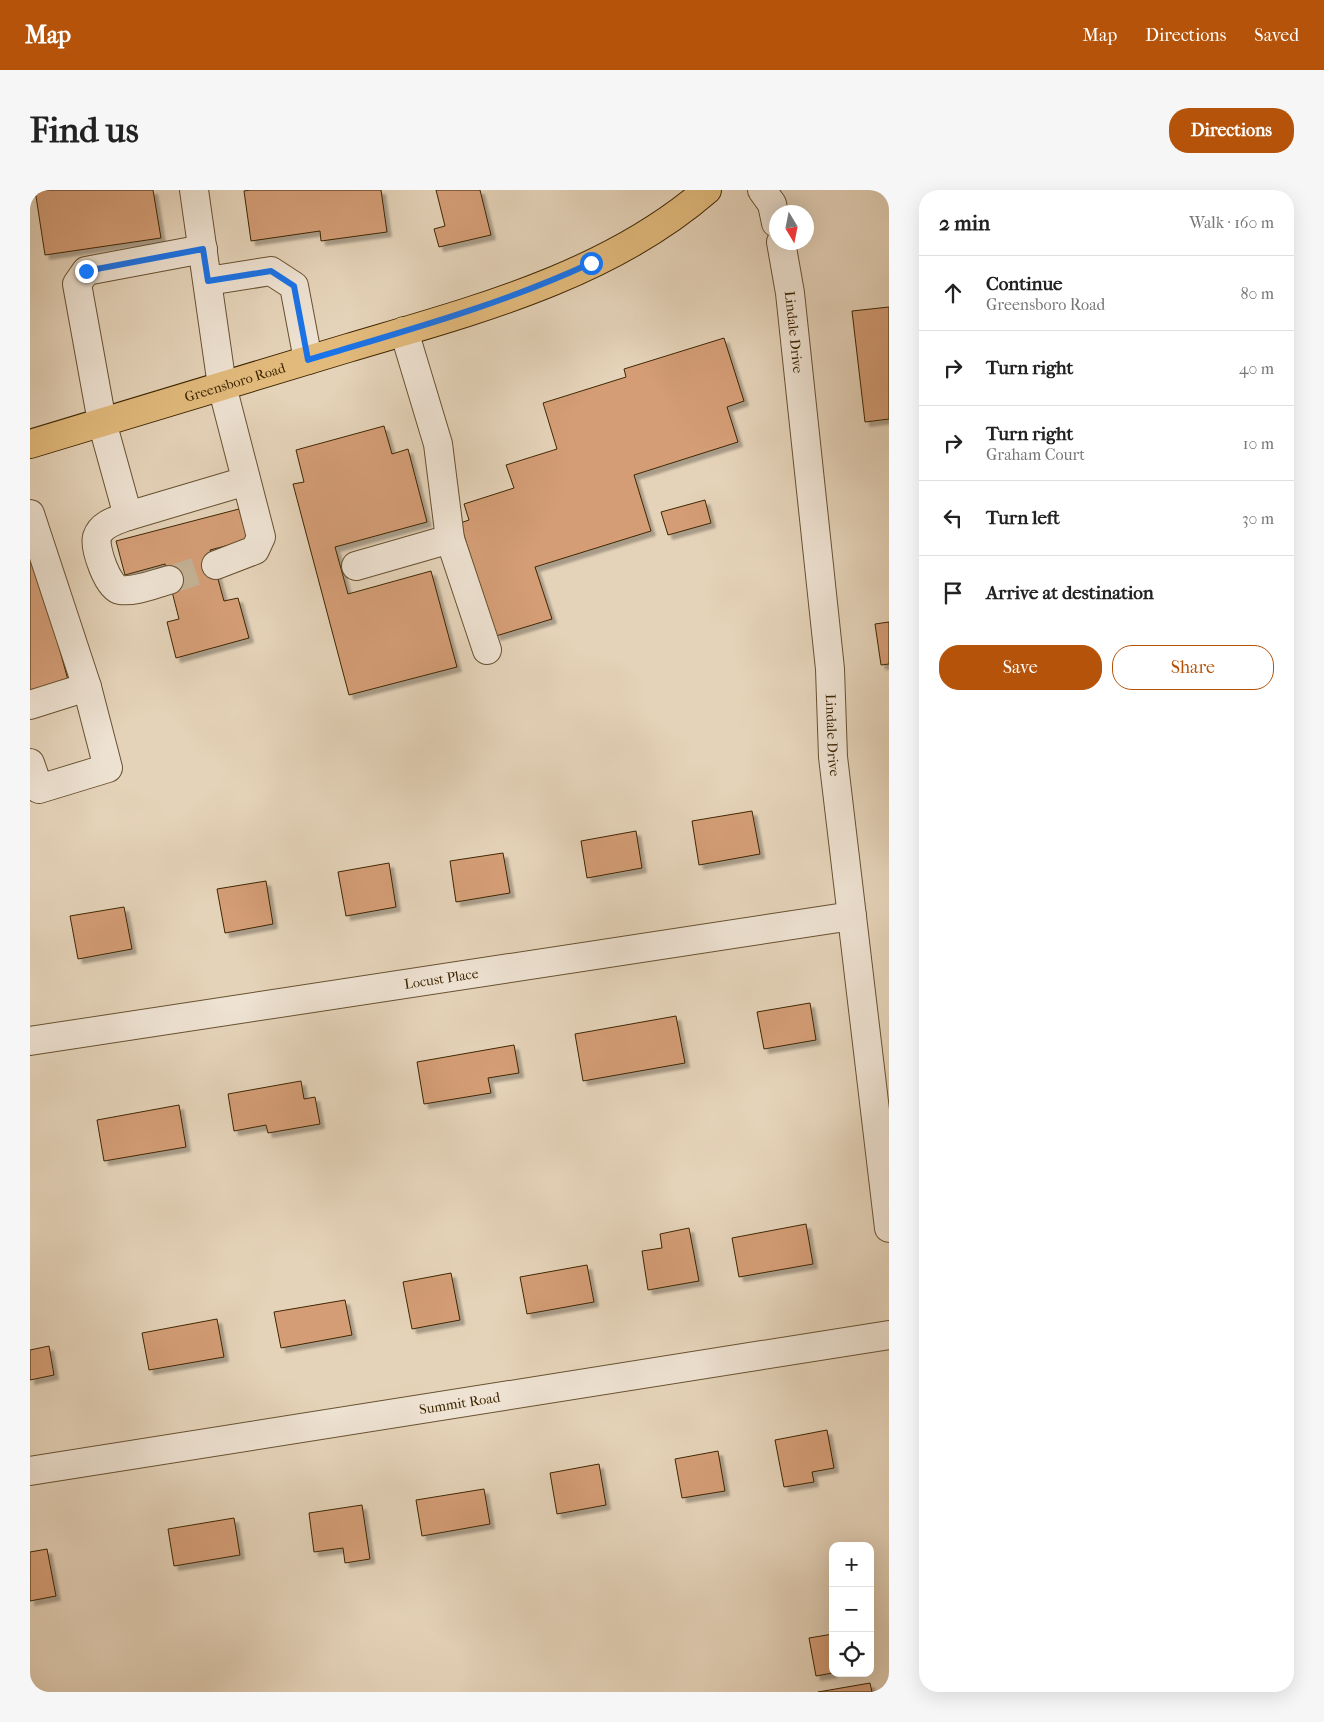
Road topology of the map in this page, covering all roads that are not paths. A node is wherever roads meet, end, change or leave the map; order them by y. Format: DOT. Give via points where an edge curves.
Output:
graph roads {
  1 [pos="194,190"];
  2 [pos="708,190"];
  3 [pos="762,190"];
  4 [pos="772,205"];
  5 [pos="203,249"];
  6 [pos="782,250"];
  7 [pos="208,281"];
  8 [pos="404,331"];
  9 [pos="308,360"];
  10 [pos="222,386"];
  11 [pos="102,422"];
  12 [pos="30,444"];
  13 [pos="246,481"];
  14 [pos="30,514"];
  15 [pos="128,516"];
  16 [pos="450,539"];
  17 [pos="216,565"];
  18 [pos="356,566"];
  19 [pos="169,580"];
  20 [pos="487,650"];
  21 [pos="87,687"];
  22 [pos="30,705"];
  23 [pos="30,763"];
  24 [pos="852,916"];
  25 [pos="30,1041"];
  26 [pos="889,1228"];
  27 [pos="889,1335"];
  28 [pos="30,1471"];
  1 -- 5 [label="street"];
  2 -- 8 [label="main road, Greensboro Road" via="616,252 545,284"];
  3 -- 4 [label="street"];
  5 -- 7 [label="street"];
  5 -- 11 [label="street" via="86,271 77,284"];
  6 -- 24 [label="street, Lindale Drive" via="790,293 830,669 833,757"];
  7 -- 9 [label="street" via="271,271 294,286"];
  7 -- 10 [label="street"];
  8 -- 9 [label="main road, Greensboro Road"];
  8 -- 16 [label="street" via="438,444"];
  9 -- 10 [label="main road, Greensboro Road"];
  10 -- 11 [label="main road, Greensboro Road"];
  10 -- 13 [label="street"];
  11 -- 12 [label="main road, Greensboro Road"];
  11 -- 15 [label="street"];
  13 -- 15 [label="street"];
  13 -- 17 [label="street" via="261,537 255,550"];
  14 -- 21 [label="street"];
  15 -- 19 [label="street" via="104,528 98,537 98,548 109,583 118,590"];
  16 -- 18 [label="street"];
  16 -- 20 [label="street"];
  21 -- 22 [label="street"];
  21 -- 23 [label="street" via="108,768 39,789"];
  24 -- 25 [label="street, Locust Place"];
  24 -- 26 [label="street, Lindale Drive"];
  27 -- 28 [label="street, Summit Road"];
}
